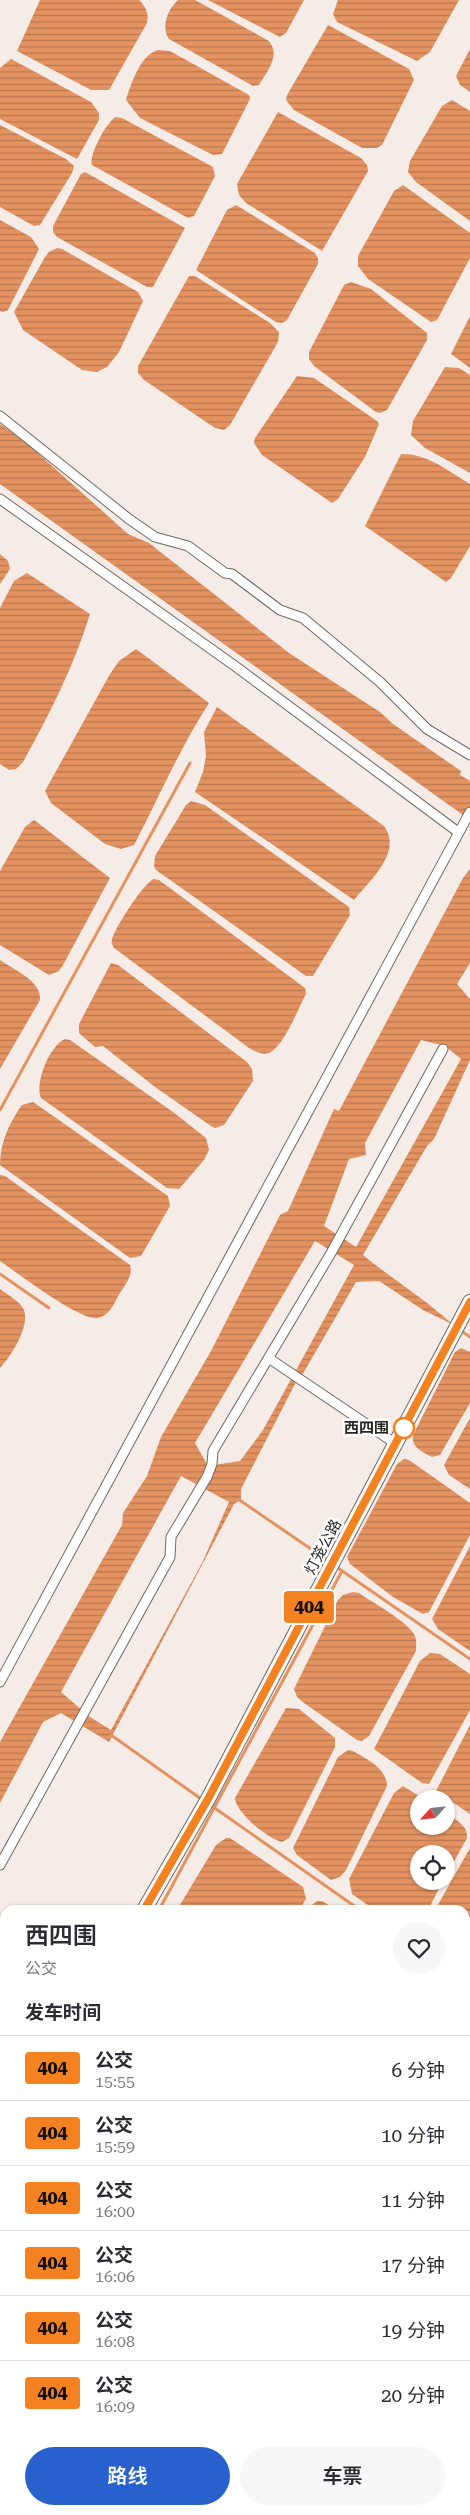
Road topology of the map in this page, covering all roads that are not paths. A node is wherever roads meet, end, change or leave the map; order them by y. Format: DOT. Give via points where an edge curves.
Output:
graph roads {
  1 [pos="0,416"];
  2 [pos="0,499"];
  3 [pos="470,754"];
  4 [pos="470,812"];
  5 [pos="458,832"];
  6 [pos="443,1049"];
  7 [pos="470,1302"];
  8 [pos="270,1359"];
  9 [pos="396,1444"];
  10 [pos="0,1682"];
  11 [pos="0,1865"];
  12 [pos="147,1905"];
  1 -- 3 [label="street" via="129,520 155,537 188,546 280,610 303,618 380,682 427,728"];
  2 -- 5 [label="street" via="235,666"];
  4 -- 5 [label="street"];
  5 -- 10 [label="street"];
  6 -- 11 [label="street" via="342,1235 213,1451 207,1477 170,1537 170,1557"];
  7 -- 9 [label="street, 灯笼公路"];
  8 -- 9 [label="street"];
  9 -- 12 [label="street, 灯笼公路" via="206,1804"];
}
